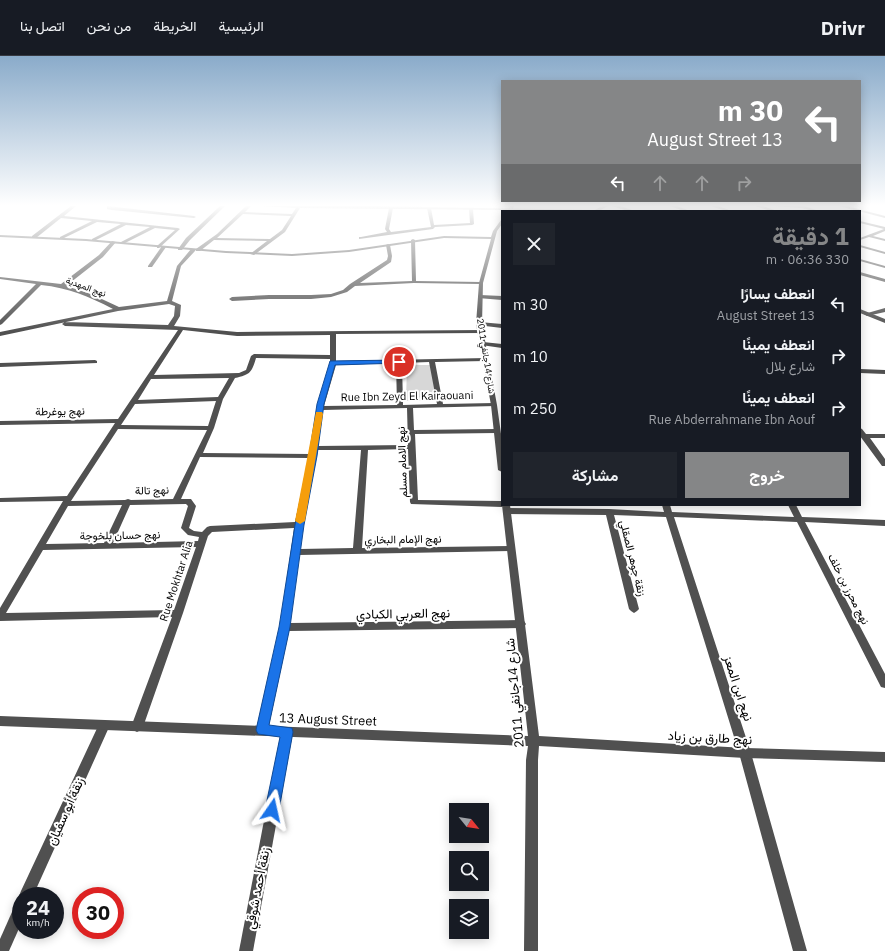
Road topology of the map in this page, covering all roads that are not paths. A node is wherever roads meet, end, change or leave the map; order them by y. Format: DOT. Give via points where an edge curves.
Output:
graph roads {
  1 [pos="164,247"];
  2 [pos="108,248"];
  3 [pos="170,248"];
  4 [pos="199,248"];
  5 [pos="260,248"];
  6 [pos="370,248"];
  7 [pos="389,248"];
  8 [pos="413,248"];
  9 [pos="490,248"];
  10 [pos="866,248"];
  11 [pos="180,249"];
  12 [pos="195,250"];
  13 [pos="883,253"];
  14 [pos="252,254"];
  15 [pos="875,255"];
  16 [pos="869,258"];
  17 [pos="861,261"];
  18 [pos="150,266"];
  19 [pos="885,267"];
  20 [pos="861,273"];
  21 [pos="0,278"];
  22 [pos="885,281"];
  23 [pos="414,282"];
  24 [pos="40,283"];
  25 [pos="481,283"];
  26 [pos="352,285"];
  27 [pos="62,286"];
  28 [pos="480,297"];
  29 [pos="501,298"];
  30 [pos="232,299"];
  31 [pos="169,302"];
  32 [pos="118,309"];
  33 [pos="885,310"];
  34 [pos="861,311"];
  35 [pos="867,314"];
  36 [pos="885,321"];
  37 [pos="0,323"];
  38 [pos="52,324"];
  39 [pos="479,324"];
  40 [pos="501,326"];
  41 [pos="170,327"];
  42 [pos="182,328"];
  43 [pos="481,331"];
  44 [pos="333,333"];
  45 [pos="0,334"];
  46 [pos="483,344"];
  47 [pos="501,346"];
  48 [pos="485,359"];
  49 [pos="333,360"];
  50 [pos="432,361"];
  51 [pos="95,362"];
  52 [pos="399,362"];
  53 [pos="0,365"];
  54 [pos="861,371"];
  55 [pos="885,372"];
  56 [pos="149,376"];
  57 [pos="233,376"];
  58 [pos="220,400"];
  59 [pos="133,402"];
  60 [pos="440,405"];
  61 [pos="494,405"];
  62 [pos="400,406"];
  63 [pos="410,406"];
  64 [pos="320,408"];
  65 [pos="0,423"];
  66 [pos="119,424"];
  67 [pos="498,427"];
  68 [pos="211,428"];
  69 [pos="412,432"];
  70 [pos="862,433"];
  71 [pos="885,436"];
  72 [pos="365,447"];
  73 [pos="412,447"];
  74 [pos="313,452"];
  75 [pos="198,455"];
  76 [pos="501,459"];
  77 [pos="885,464"];
  78 [pos="0,500"];
  79 [pos="176,500"];
  80 [pos="68,501"];
  81 [pos="128,501"];
  82 [pos="793,506"];
  83 [pos="505,507"];
  84 [pos="668,510"];
  85 [pos="609,512"];
  86 [pos="800,519"];
  87 [pos="885,523"];
  88 [pos="299,525"];
  89 [pos="204,535"];
  90 [pos="200,544"];
  91 [pos="107,546"];
  92 [pos="40,547"];
  93 [pos="511,549"];
  94 [pos="357,551"];
  95 [pos="296,552"];
  96 [pos="634,609"];
  97 [pos="178,613"];
  98 [pos="0,616"];
  99 [pos="521,624"];
  100 [pos="285,627"];
  101 [pos="885,684"];
  102 [pos="0,721"];
  103 [pos="104,725"];
  104 [pos="137,726"];
  105 [pos="262,730"];
  106 [pos="287,732"];
  107 [pos="534,741"];
  108 [pos="745,753"];
  109 [pos="885,756"];
  110 [pos="30,887"];
  111 [pos="12,928"];
  112 [pos="2,951"];
  113 [pos="246,951"];
  114 [pos="531,951"];
  115 [pos="800,951"];
  1 -- 18 [label="street"];
  2 -- 27 [label="street"];
  3 -- 11 [label="street"];
  4 -- 12 [label="street"];
  5 -- 14 [label="street"];
  6 -- 14 [label="street" via="312,254"];
  7 -- 26 [label="street" via="389,261"];
  8 -- 23 [label="street"];
  9 -- 25 [label="street, شارع 14جانفي 2011"];
  10 -- 13 [label="street"];
  11 -- 12 [label="street"];
  12 -- 14 [label="street"];
  12 -- 31 [label="street" via="179,266"];
  13 -- 15 [label="street"];
  16 -- 17 [label="street"];
  17 -- 19 [label="street"];
  20 -- 22 [label="street"];
  21 -- 24 [label="street, نهج المهدية"];
  23 -- 25 [label="street"];
  23 -- 26 [label="street"];
  24 -- 27 [label="street, نهج المهدية"];
  24 -- 37 [label="street"];
  25 -- 28 [label="street, شارع 14جانفي 2011"];
  26 -- 30 [label="street" via="344,291 311,298"];
  27 -- 32 [label="street, نهج المهدية"];
  28 -- 29 [label="street"];
  28 -- 39 [label="street, شارع 14جانفي 2011"];
  31 -- 32 [label="street"];
  31 -- 41 [label="street" via="178,305 177,316"];
  32 -- 38 [label="street"];
  33 -- 35 [label="street"];
  34 -- 35 [label="street"];
  35 -- 36 [label="street"];
  38 -- 41 [label="street"];
  38 -- 45 [label="street"];
  39 -- 40 [label="street"];
  39 -- 43 [label="street, شارع 14جانفي 2011"];
  41 -- 42 [label="street"];
  42 -- 44 [label="street" via="237,334"];
  42 -- 56 [label="street"];
  43 -- 44 [label="street"];
  43 -- 46 [label="street, شارع 14جانفي 2011"];
  44 -- 49 [label="street"];
  46 -- 47 [label="street"];
  46 -- 48 [label="street, شارع 14جانفي 2011"];
  48 -- 50 [label="street"];
  48 -- 61 [label="street, شارع 14جانفي 2011"];
  49 -- 52 [label="street"];
  49 -- 57 [label="street" via="254,356 249,372"];
  49 -- 64 [label="street"];
  50 -- 52 [label="street"];
  50 -- 60 [label="street"];
  51 -- 53 [label="street"];
  52 -- 62 [label="street"];
  54 -- 55 [label="street"];
  56 -- 57 [label="street"];
  56 -- 59 [label="street"];
  57 -- 58 [label="street"];
  58 -- 59 [label="street"];
  58 -- 68 [label="street"];
  59 -- 66 [label="street"];
  60 -- 61 [label="street, Rue Ibn Zeyd El Kairaouani"];
  60 -- 63 [label="street, Rue Ibn Zeyd El Kairaouani"];
  61 -- 67 [label="street, شارع 14جانفي 2011"];
  62 -- 63 [label="street, Rue Ibn Zeyd El Kairaouani"];
  62 -- 64 [label="street, Rue Ibn Zeyd El Kairaouani"];
  63 -- 69 [label="street, نهج الامام مسلم"];
  64 -- 74 [label="street"];
  65 -- 66 [label="street, نهج يوغرطة"];
  66 -- 68 [label="street, نهج يوغرطة"];
  66 -- 80 [label="street"];
  67 -- 69 [label="street"];
  67 -- 76 [label="street, شارع 14جانفي 2011"];
  68 -- 75 [label="street"];
  69 -- 73 [label="street, نهج الامام مسلم"];
  70 -- 71 [label="street"];
  70 -- 77 [label="street"];
  72 -- 73 [label="street"];
  72 -- 74 [label="street"];
  72 -- 94 [label="street"];
  73 -- 83 [label="street, نهج الامام مسلم" via="414,502"];
  74 -- 75 [label="street"];
  74 -- 88 [label="street"];
  75 -- 79 [label="street"];
  78 -- 80 [label="street, نهج تالة"];
  79 -- 81 [label="street, نهج تالة"];
  79 -- 89 [label="street, نهج تالة" via="188,501 192,506 185,528 188,532"];
  80 -- 81 [label="street, نهج تالة"];
  80 -- 92 [label="street"];
  81 -- 91 [label="street"];
  82 -- 86 [label="street, نهج محرز بن خلف"];
  83 -- 85 [label="street"];
  83 -- 93 [label="street, شارع 14جانفي 2011"];
  84 -- 85 [label="street"];
  84 -- 86 [label="street"];
  84 -- 108 [label="street, نهج ابن المعز"];
  85 -- 96 [label="street, زنقة جوهر الصقلي"];
  86 -- 87 [label="street"];
  86 -- 101 [label="street, نهج محرز بن خلف"];
  88 -- 89 [label="street, Rue Mokhtar Alia" via="210,530"];
  88 -- 95 [label="street"];
  89 -- 90 [label="street, Rue Mokhtar Alia"];
  90 -- 91 [label="street, نهج حسان بلخوجة"];
  90 -- 97 [label="street, Rue Mokhtar Alia"];
  91 -- 92 [label="street, نهج حسان بلخوجة"];
  92 -- 98 [label="street"];
  93 -- 94 [label="street, نهج الإمام البخاري"];
  93 -- 99 [label="street, شارع 14جانفي 2011"];
  94 -- 95 [label="street, نهج الإمام البخاري"];
  95 -- 100 [label="street"];
  97 -- 98 [label="street"];
  97 -- 104 [label="street, Rue Mokhtar Alia"];
  99 -- 100 [label="street, نهج العربي الكبادي"];
  99 -- 107 [label="street, شارع 14جانفي 2011"];
  100 -- 105 [label="street"];
  102 -- 103 [label="street, 13 August Street"];
  103 -- 104 [label="street, 13 August Street"];
  103 -- 110 [label="street, زنقة أبو سفيان"];
  104 -- 105 [label="street, 13 August Street"];
  105 -- 106 [label="street, 13 August Street"];
  106 -- 107 [label="street, 13 August Street"];
  106 -- 113 [label="street, زنقة أحمد شوقي"];
  107 -- 108 [label="street, نهج طارق بن زياد"];
  107 -- 114 [label="street, شارع 14جانفي 2011"];
  108 -- 109 [label="street, نهج طارق بن زياد"];
  108 -- 115 [label="street, نهج ابن المعز"];
  111 -- 112 [label="street"];
}
